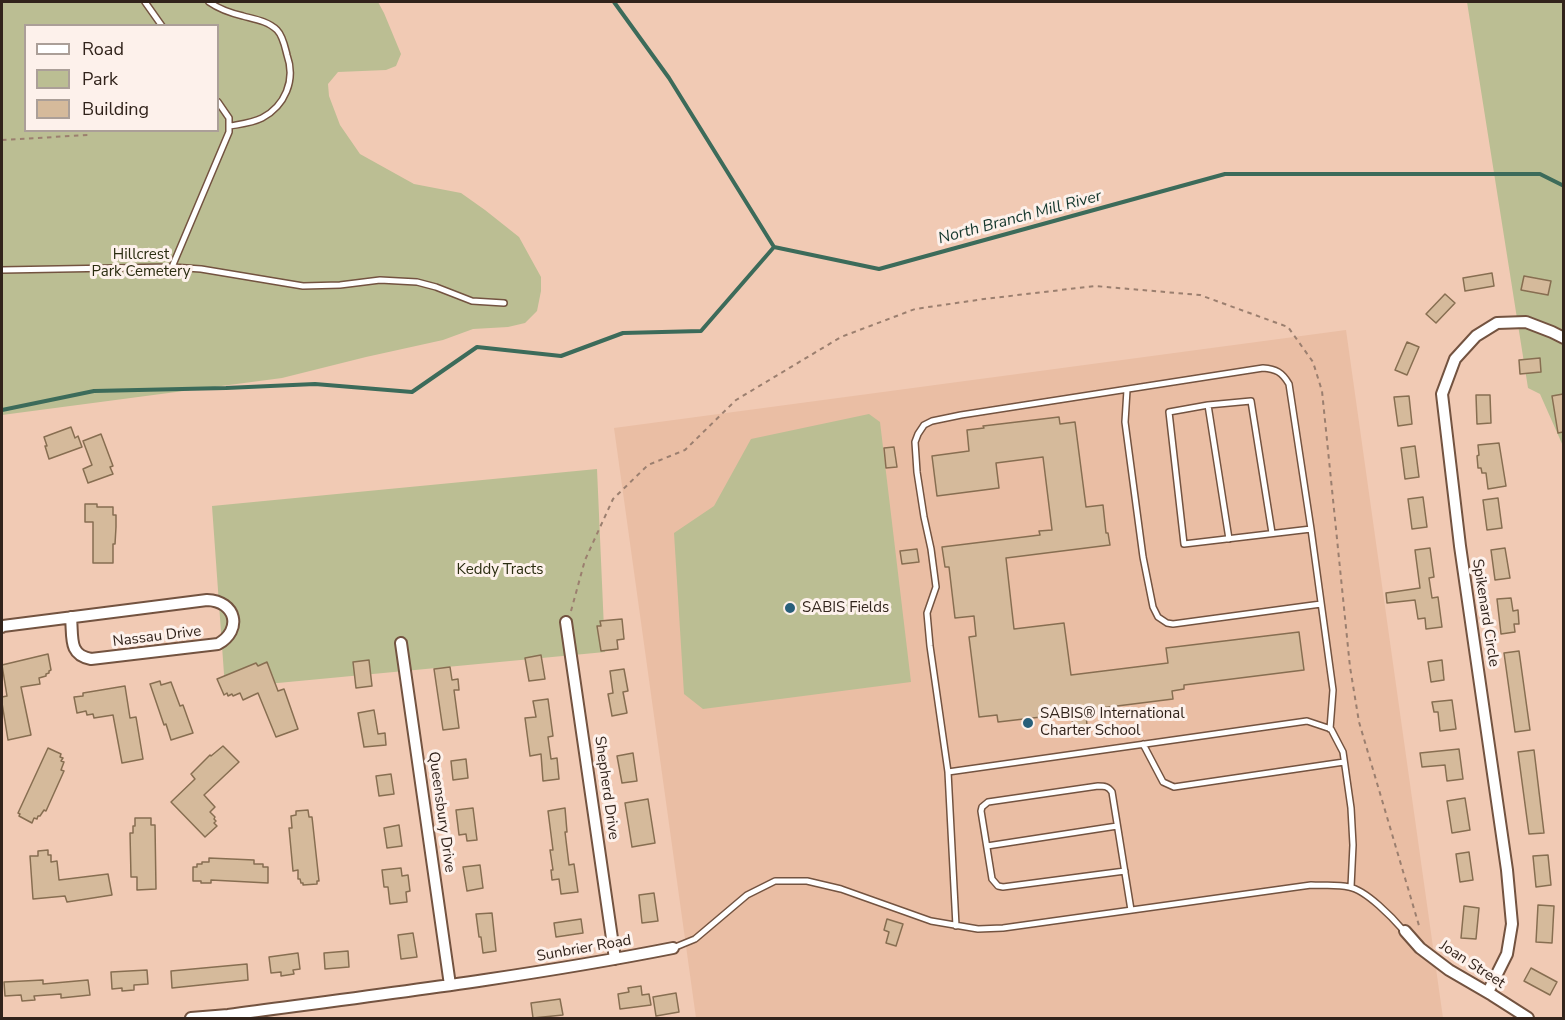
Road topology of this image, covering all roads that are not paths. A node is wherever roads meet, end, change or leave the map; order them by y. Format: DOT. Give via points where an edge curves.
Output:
graph roads {
  1 [pos="145,2"];
  2 [pos="209,2"];
  3 [pos="161,24"];
  4 [pos="219,103"];
  5 [pos="230,126"];
  6 [pos="172,267"];
  7 [pos="2,270"];
  8 [pos="504,303"];
  9 [pos="1563,338"];
  10 [pos="1127,390"];
  11 [pos="1208,405"];
  12 [pos="1311,529"];
  13 [pos="1272,533"];
  14 [pos="1229,539"];
  15 [pos="1321,604"];
  16 [pos="71,617"];
  17 [pos="566,622"];
  18 [pos="2,626"];
  19 [pos="401,643"];
  20 [pos="1330,729"];
  21 [pos="1143,744"];
  22 [pos="1344,762"];
  23 [pos="948,772"];
  24 [pos="1118,826"];
  25 [pos="987,846"];
  26 [pos="1125,871"];
  27 [pos="1351,886"];
  28 [pos="1131,910"];
  29 [pos="956,926"];
  30 [pos="1405,931"];
  31 [pos="674,948"];
  32 [pos="615,959"];
  33 [pos="450,986"];
  34 [pos="1488,992"];
  35 [pos="192,1018"];
  36 [pos="1528,1018"];
  1 -- 3 [label="lane"];
  2 -- 5 [label="lane" via="277,30 291,71 287,92 271,111 251,122"];
  4 -- 5 [label="lane"];
  5 -- 6 [label="lane"];
  6 -- 7 [label="lane"];
  6 -- 8 [label="lane" via="303,286 380,280 417,282 472,301"];
  9 -- 34 [label="street, Spikenard Circle" via="1526,322 1497,323 1476,336 1455,358 1442,394 1512,924 1507,954"];
  10 -- 12 [label="lane" via="1263,368 1281,372 1289,384"];
  10 -- 15 [label="lane" via="1125,422 1135,499 1143,557 1158,617 1173,624"];
  10 -- 23 [label="lane" via="932,421 918,434 918,472 936,587 927,614"];
  11 -- 13 [label="lane" via="1251,402"];
  11 -- 14 [label="lane"];
  11 -- 14 [label="lane" via="1169,412 1185,544"];
  12 -- 13 [label="lane"];
  12 -- 15 [label="lane"];
  13 -- 14 [label="lane"];
  15 -- 20 [label="lane" via="1333,690"];
  16 -- 16 [label="street, Nassau Drive" via="215,600 228,608 234,621 230,635 218,644 91,659 75,652"];
  16 -- 18 [label="street, Nassau Drive"];
  17 -- 32 [label="street, Shepherd Drive"];
  19 -- 33 [label="street, Queensbury Drive"];
  20 -- 21 [label="lane" via="1307,721"];
  20 -- 22 [label="lane"];
  21 -- 22 [label="lane" via="1163,782 1174,787"];
  21 -- 23 [label="lane"];
  22 -- 27 [label="lane" via="1353,836"];
  23 -- 29 [label="lane"];
  24 -- 25 [label="lane"];
  24 -- 25 [label="lane" via="1112,792 1105,786 988,802 981,811"];
  24 -- 26 [label="lane"];
  25 -- 26 [label="lane" via="992,879 1003,886"];
  26 -- 28 [label="lane"];
  27 -- 28 [label="lane, Sunbrier Road" via="1311,885"];
  27 -- 30 [label="lane"];
  28 -- 29 [label="lane, Sunbrier Road" via="1003,928"];
  29 -- 31 [label="lane, Sunbrier Road" via="841,889 807,881 775,882 747,895 695,939"];
  30 -- 34 [label="street, Joan Street" via="1449,970"];
  31 -- 32 [label="street, Sunbrier Road"];
  32 -- 33 [label="street, Sunbrier Road"];
  33 -- 35 [label="street, Sunbrier Road"];
  34 -- 36 [label="street, Joan Street"];
}
